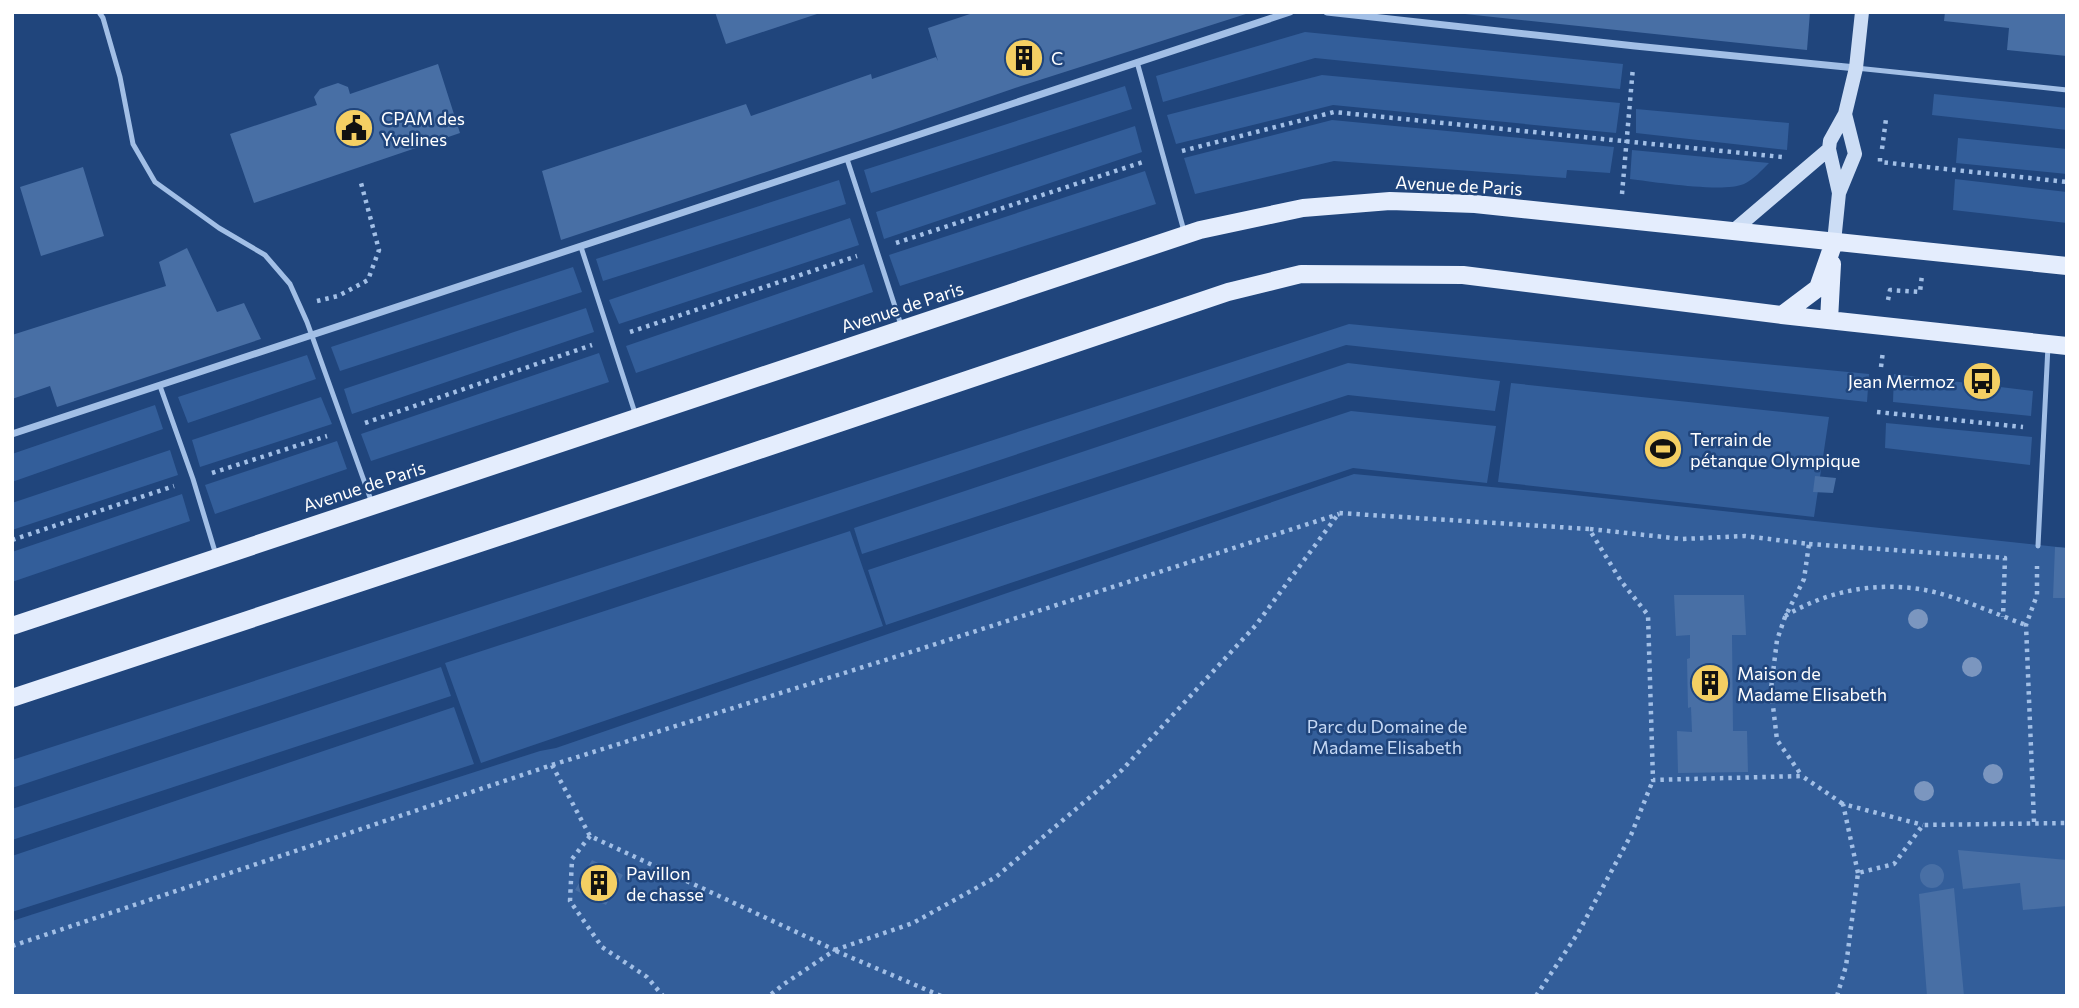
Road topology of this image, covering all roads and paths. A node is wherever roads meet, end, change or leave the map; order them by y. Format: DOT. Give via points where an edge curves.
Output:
graph roads {
  1 [pos="99,12"];
  2 [pos="1290,12"];
  3 [pos="1327,12"];
  4 [pos="1862,12"];
  5 [pos="1635,46"];
  6 [pos="1137,62"];
  7 [pos="1856,68"];
  8 [pos="2067,90"];
  9 [pos="1845,114"];
  10 [pos="1886,119"];
  11 [pos="1627,142"];
  12 [pos="1829,149"];
  13 [pos="1164,156"];
  14 [pos="1783,157"];
  15 [pos="847,159"];
  16 [pos="2067,182"];
  17 [pos="361,183"];
  18 [pos="1839,193"];
  19 [pos="1620,220"];
  20 [pos="1733,232"];
  21 [pos="1185,235"];
  22 [pos="1834,242"];
  23 [pos="581,247"];
  24 [pos="876,250"];
  25 [pos="1925,252"];
  26 [pos="2067,267"];
  27 [pos="299,306"];
  28 [pos="1782,315"];
  29 [pos="1829,320"];
  30 [pos="1886,325"];
  31 [pos="902,329"];
  32 [pos="311,335"];
  33 [pos="611,338"];
  34 [pos="2048,344"];
  35 [pos="2067,346"];
  36 [pos="1881,367"];
  37 [pos="160,386"];
  38 [pos="1877,412"];
  39 [pos="636,417"];
  40 [pos="2044,429"];
  41 [pos="345,430"];
  42 [pos="12,434"];
  43 [pos="193,480"];
  44 [pos="373,505"];
  45 [pos="1339,513"];
  46 [pos="1589,529"];
  47 [pos="12,540"];
  48 [pos="1809,544"];
  49 [pos="2038,546"];
  50 [pos="217,557"];
  51 [pos="1785,617"];
  52 [pos="2003,617"];
  53 [pos="2026,625"];
  54 [pos="12,626"];
  55 [pos="12,698"];
  56 [pos="552,765"];
  57 [pos="1802,776"];
  58 [pos="1653,780"];
  59 [pos="1843,804"];
  60 [pos="2035,822"];
  61 [pos="2067,823"];
  62 [pos="1923,825"];
  63 [pos="590,836"];
  64 [pos="1858,873"];
  65 [pos="12,946"];
  66 [pos="835,950"];
  67 [pos="663,996"];
  68 [pos="769,996"];
  69 [pos="941,996"];
  70 [pos="1536,996"];
  71 [pos="1837,996"];
  1 -- 27 [label="lane" via="120,77 132,144 155,182 265,255 290,284"];
  2 -- 6 [label="street"];
  3 -- 5 [label="street"];
  4 -- 7 [label="street"];
  5 -- 7 [label="street"];
  5 -- 11 [label="path"];
  6 -- 13 [label="lane"];
  6 -- 15 [label="street"];
  7 -- 8 [label="lane"];
  7 -- 9 [label="street"];
  9 -- 12 [label="street"];
  9 -- 18 [label="street" via="1855,154"];
  10 -- 16 [label="path" via="1880,162"];
  11 -- 13 [label="path" via="1334,112"];
  11 -- 14 [label="path"];
  11 -- 19 [label="path"];
  12 -- 18 [label="street"];
  12 -- 20 [label="street"];
  13 -- 21 [label="lane"];
  13 -- 24 [label="path"];
  15 -- 23 [label="street"];
  15 -- 24 [label="lane"];
  17 -- 27 [label="path" via="379,250 368,280 338,296"];
  18 -- 22 [label="street"];
  19 -- 20 [label="main road, Avenue de Paris"];
  19 -- 21 [label="main road, Avenue de Paris" via="1475,204 1390,201 1303,208"];
  20 -- 22 [label="main road, Avenue de Paris"];
  21 -- 31 [label="main road, Avenue de Paris"];
  22 -- 25 [label="main road, Avenue de Paris"];
  22 -- 28 [label="main road" via="1818,288"];
  22 -- 29 [label="main road"];
  23 -- 32 [label="street"];
  23 -- 33 [label="lane"];
  24 -- 31 [label="lane"];
  24 -- 33 [label="path"];
  25 -- 26 [label="main road, Avenue de Paris"];
  25 -- 30 [label="path" via="1920,292 1889,290"];
  27 -- 32 [label="lane"];
  28 -- 29 [label="main road"];
  28 -- 55 [label="main road" via="1464,275 1301,274 1228,292"];
  29 -- 30 [label="main road"];
  30 -- 34 [label="main road"];
  30 -- 36 [label="path"];
  31 -- 39 [label="main road, Avenue de Paris"];
  32 -- 37 [label="street"];
  32 -- 41 [label="lane"];
  33 -- 39 [label="lane"];
  33 -- 41 [label="path"];
  34 -- 35 [label="main road"];
  34 -- 40 [label="lane"];
  37 -- 42 [label="street"];
  37 -- 43 [label="lane"];
  38 -- 40 [label="path"];
  39 -- 44 [label="main road, Avenue de Paris"];
  40 -- 49 [label="lane"];
  41 -- 43 [label="path"];
  41 -- 44 [label="lane"];
  43 -- 47 [label="path"];
  43 -- 50 [label="lane"];
  44 -- 50 [label="main road, Avenue de Paris"];
  45 -- 46 [label="path"];
  45 -- 56 [label="path"];
  45 -- 66 [label="path" via="1256,625 1122,770 996,877 913,923"];
  46 -- 48 [label="path" via="1682,539 1745,536"];
  46 -- 58 [label="path" via="1620,581 1648,615"];
  48 -- 51 [label="path" via="1804,579"];
  48 -- 52 [label="path" via="2005,558"];
  49 -- 53 [label="path" via="2037,595"];
  50 -- 54 [label="main road, Avenue de Paris"];
  51 -- 52 [label="path" via="1808,603 1880,586 1925,590"];
  51 -- 57 [label="path" via="1771,689 1777,740"];
  52 -- 53 [label="path"];
  53 -- 60 [label="path"];
  56 -- 63 [label="path"];
  56 -- 65 [label="path"];
  57 -- 58 [label="path"];
  57 -- 59 [label="path"];
  58 -- 70 [label="path" via="1631,835 1585,921"];
  59 -- 62 [label="path"];
  59 -- 64 [label="path"];
  60 -- 61 [label="path"];
  60 -- 62 [label="path"];
  62 -- 64 [label="path" via="1894,864"];
  63 -- 66 [label="path"];
  63 -- 67 [label="path" via="572,859 570,901 602,947 647,976"];
  64 -- 71 [label="path" via="1846,966"];
  66 -- 68 [label="path"];
  66 -- 69 [label="path"];
}
